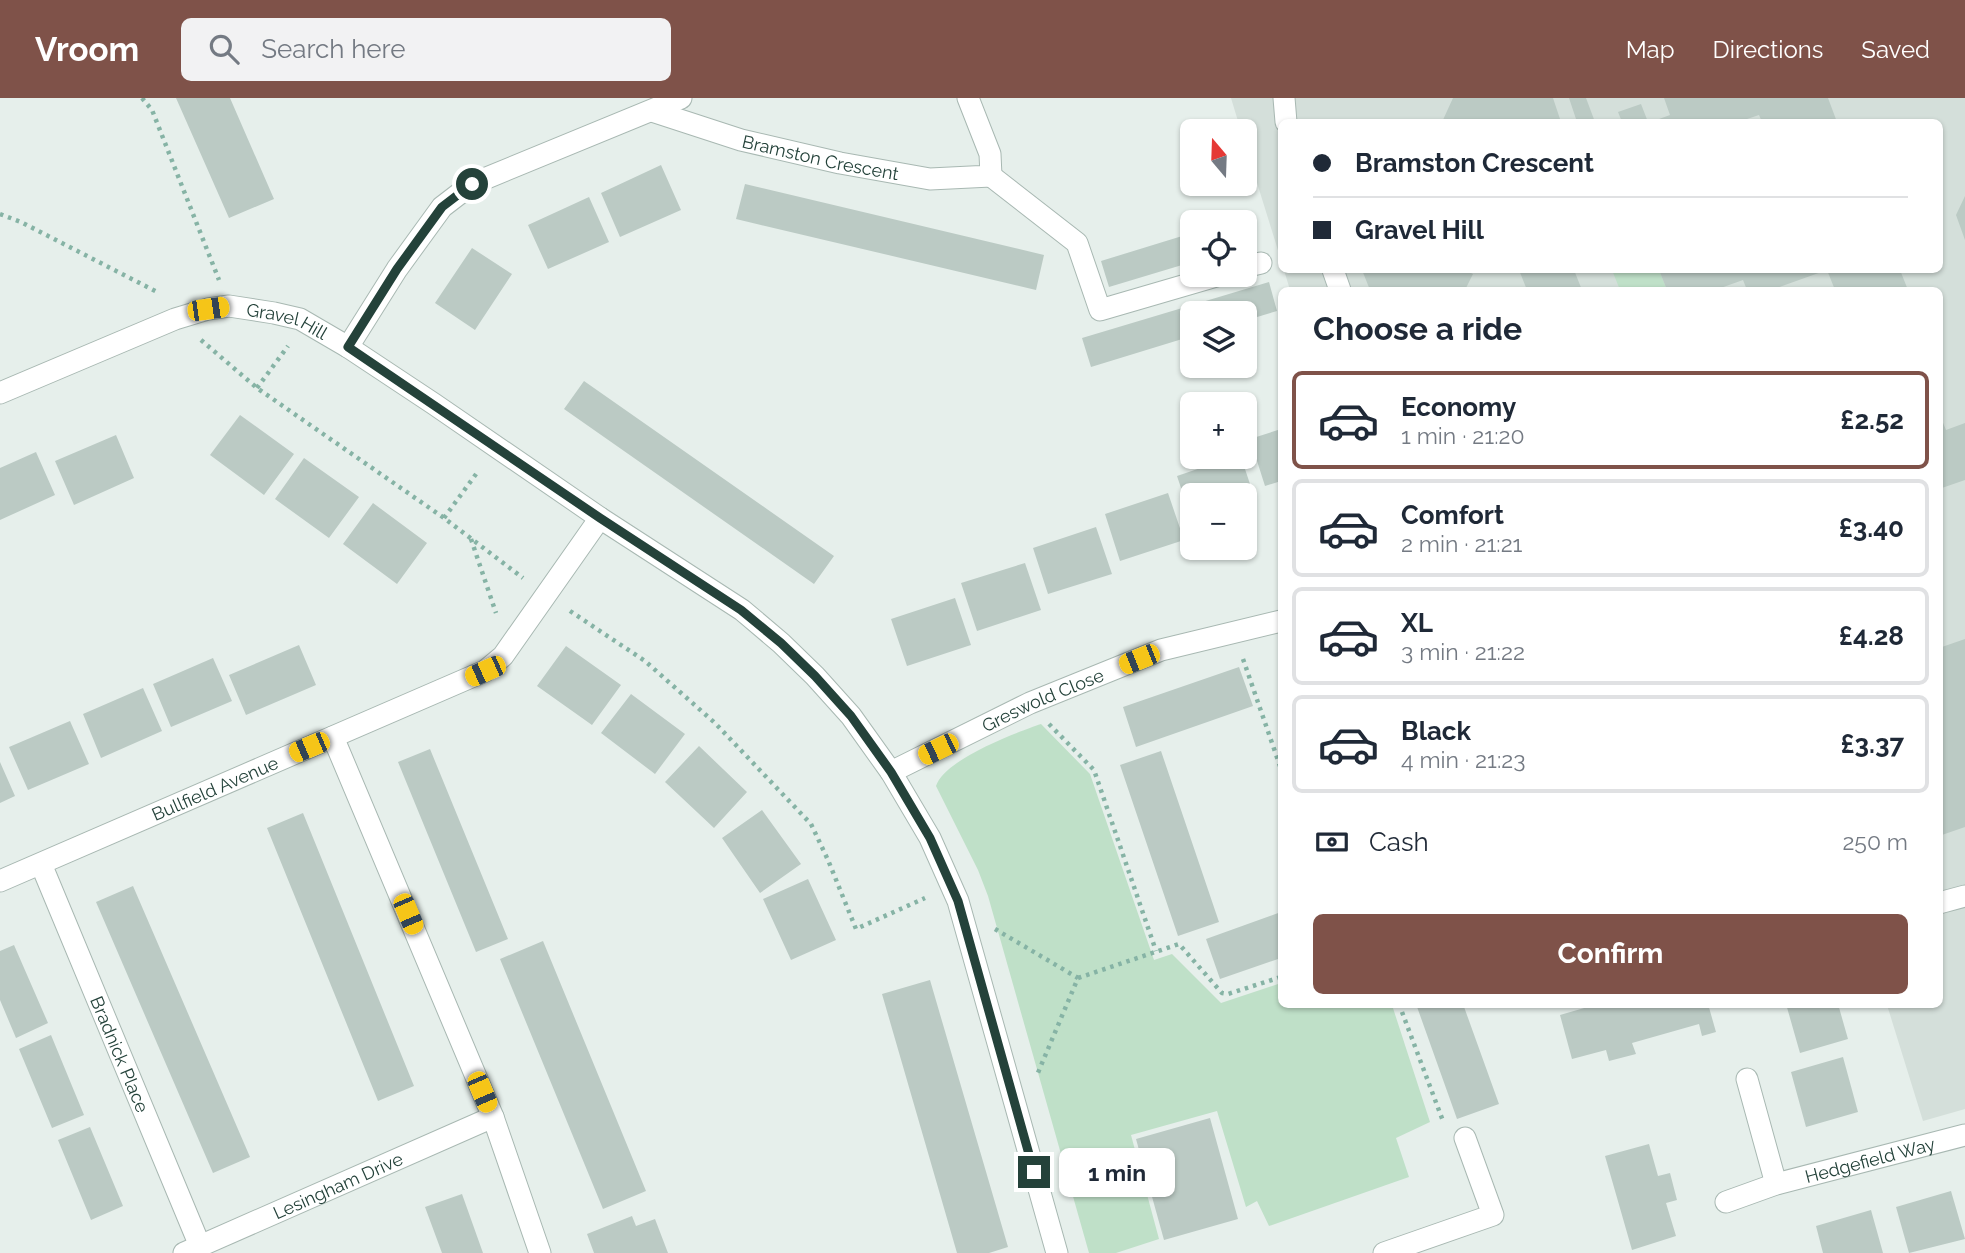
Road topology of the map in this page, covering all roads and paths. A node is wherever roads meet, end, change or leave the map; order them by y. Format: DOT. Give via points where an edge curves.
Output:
graph roads {
  1 [pos="142,98"];
  2 [pos="681,98"];
  3 [pos="968,98"];
  4 [pos="1284,98"];
  5 [pos="652,111"];
  6 [pos="1286,119"];
  7 [pos="991,176"];
  8 [pos="0,214"];
  9 [pos="1180,287"];
  10 [pos="229,306"];
  11 [pos="176,318"];
  12 [pos="305,323"];
  13 [pos="348,347"];
  14 [pos="257,387"];
  15 [pos="0,393"];
  16 [pos="496,447"];
  17 [pos="444,518"];
  18 [pos="600,518"];
  19 [pos="470,538"];
  20 [pos="547,596"];
  21 [pos="1278,622"];
  22 [pos="1234,632"];
  23 [pos="509,649"];
  24 [pos="1030,702"];
  25 [pos="333,737"];
  26 [pos="1278,760"];
  27 [pos="891,772"];
  28 [pos="41,864"];
  29 [pos="0,881"];
  30 [pos="952,887"];
  31 [pos="1965,896"];
  32 [pos="1943,902"];
  33 [pos="968,934"];
  34 [pos="1156,951"];
  35 [pos="1078,978"];
  36 [pos="1278,978"];
  37 [pos="1400,1008"];
  38 [pos="1746,1079"];
  39 [pos="1012,1091"];
  40 [pos="493,1117"];
  41 [pos="1965,1135"];
  42 [pos="1465,1138"];
  43 [pos="1776,1185"];
  44 [pos="1726,1202"];
  45 [pos="192,1249"];
  46 [pos="540,1253"];
  47 [pos="1057,1253"];
  48 [pos="1384,1253"];
  1 -- 10 [label="path" via="152,110"];
  2 -- 5 [label="street"];
  3 -- 7 [label="street" via="990,154"];
  4 -- 6 [label="street"];
  5 -- 7 [label="street, Bramston Crescent" via="741,140 840,163 930,179"];
  5 -- 13 [label="street" via="472,184 442,207"];
  7 -- 9 [label="street" via="1077,243 1100,310"];
  8 -- 11 [label="path" via="167,297"];
  10 -- 11 [label="street, Gravel Hill"];
  10 -- 12 [label="street, Gravel Hill"];
  11 -- 14 [label="path"];
  11 -- 15 [label="street, Gravel Hill"];
  12 -- 13 [label="street, Gravel Hill"];
  12 -- 14 [label="path"];
  13 -- 16 [label="street, Gravel Hill"];
  14 -- 17 [label="path"];
  16 -- 17 [label="path"];
  16 -- 18 [label="street, Gravel Hill"];
  17 -- 19 [label="path"];
  18 -- 20 [label="street, Bullfield Avenue"];
  18 -- 27 [label="street, Gravel Hill" via="741,610 781,643 851,716"];
  19 -- 20 [label="path"];
  19 -- 23 [label="path"];
  20 -- 23 [label="street, Bullfield Avenue"];
  20 -- 30 [label="path" via="645,661 715,723 811,824 856,929"];
  21 -- 22 [label="street, Greswold Close"];
  22 -- 24 [label="street, Greswold Close" via="1161,650"];
  22 -- 26 [label="path"];
  23 -- 25 [label="street, Bullfield Avenue" via="485,671"];
  24 -- 27 [label="street, Greswold Close"];
  24 -- 34 [label="path" via="1094,770"];
  25 -- 28 [label="street, Bullfield Avenue"];
  25 -- 40 [label="street"];
  27 -- 30 [label="street, Gravel Hill" via="930,838"];
  28 -- 29 [label="street, Bullfield Avenue"];
  28 -- 45 [label="street, Bradnick Place"];
  30 -- 33 [label="street, Gravel Hill"];
  31 -- 32 [label="street"];
  33 -- 35 [label="path" via="991,926"];
  33 -- 39 [label="street, Gravel Hill"];
  34 -- 35 [label="path"];
  34 -- 36 [label="path" via="1179,944 1222,993"];
  35 -- 39 [label="path" via="1033,1084"];
  37 -- 42 [label="path" via="1441,1119"];
  38 -- 43 [label="street"];
  39 -- 47 [label="street, Gravel Hill"];
  40 -- 45 [label="street, Lesingham Drive"];
  40 -- 46 [label="street"];
  41 -- 43 [label="street, Hedgefield Way"];
  42 -- 48 [label="street" via="1493,1215"];
  43 -- 44 [label="street, Hedgefield Way"];
}
